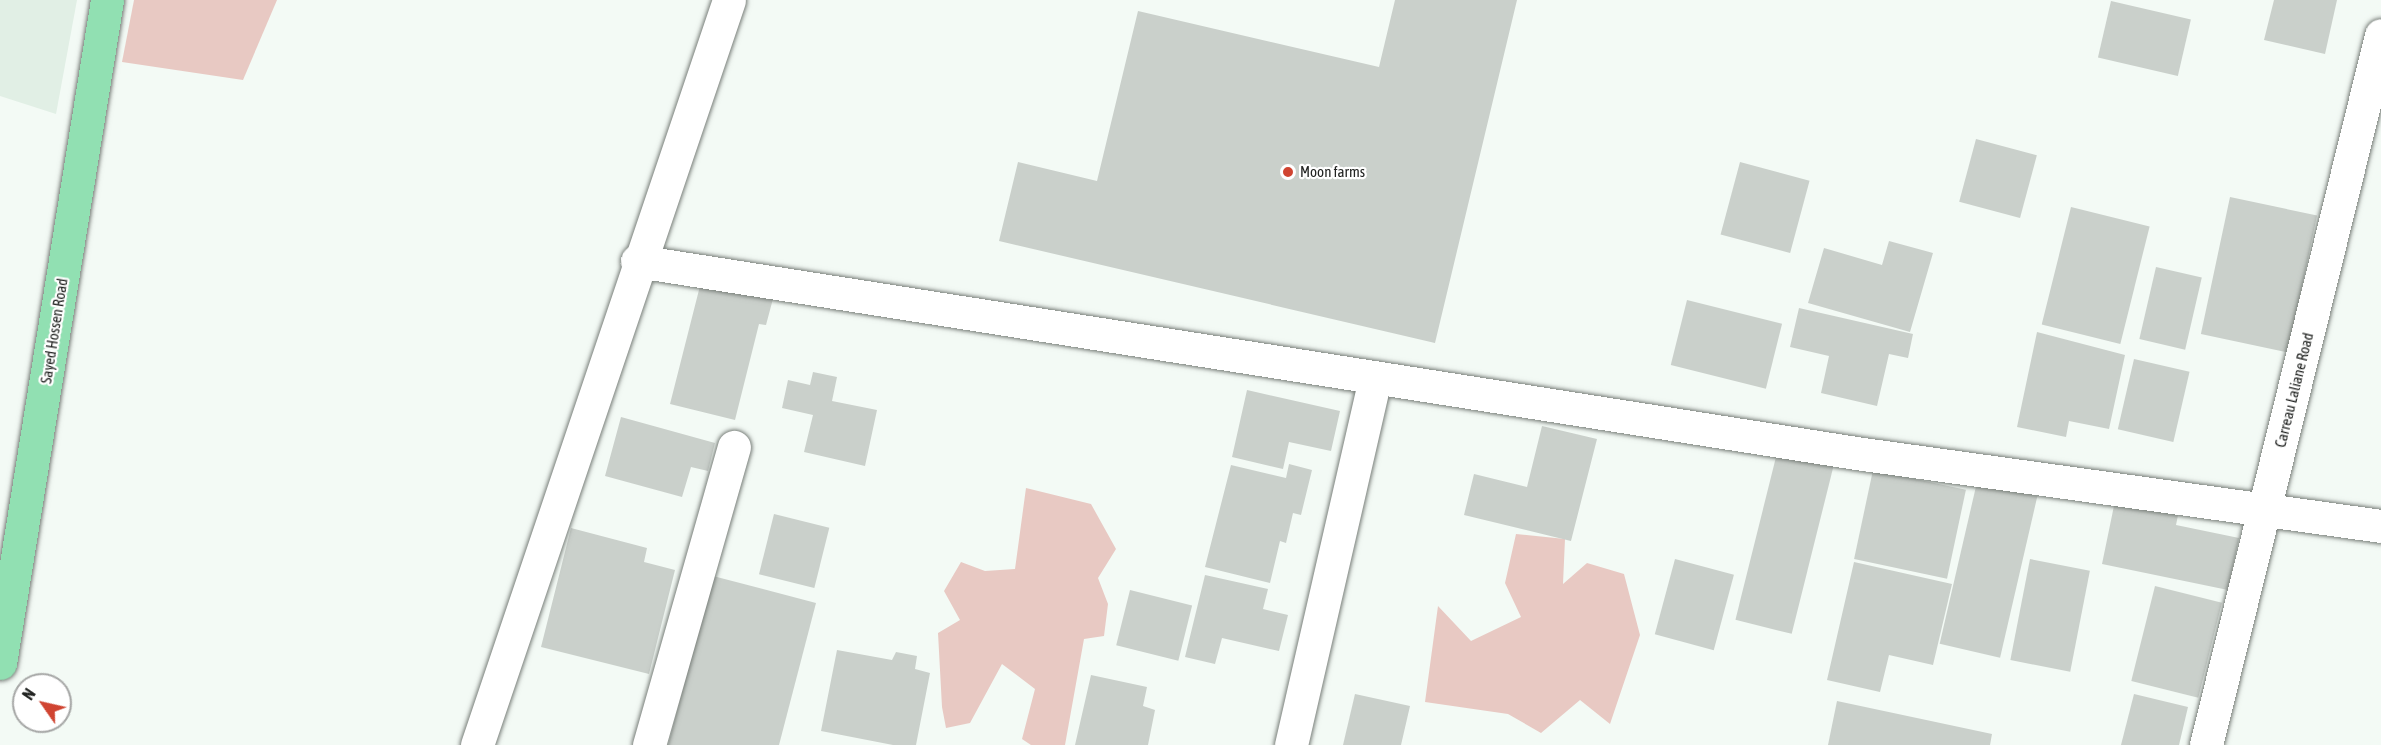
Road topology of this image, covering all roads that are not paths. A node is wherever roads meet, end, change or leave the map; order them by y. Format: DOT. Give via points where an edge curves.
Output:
graph roads {
  1 [pos="107,0"];
  2 [pos="729,0"];
  3 [pos="2381,35"];
  4 [pos="637,261"];
  5 [pos="1375,379"];
  6 [pos="734,447"];
  7 [pos="2266,508"];
  8 [pos="2381,526"];
  9 [pos="0,663"];
  10 [pos="477,745"];
  11 [pos="649,745"];
  12 [pos="1291,745"];
  13 [pos="2206,745"];
  1 -- 9 [label="main road, Sayed Hossen Road"];
  2 -- 4 [label="street"];
  3 -- 7 [label="street, Carreau Laliane Road"];
  4 -- 5 [label="street"];
  4 -- 10 [label="street"];
  5 -- 7 [label="street" via="1851,452"];
  5 -- 12 [label="street"];
  6 -- 11 [label="street"];
  7 -- 8 [label="street"];
  7 -- 13 [label="street, Carreau Laliane Road"];
}
